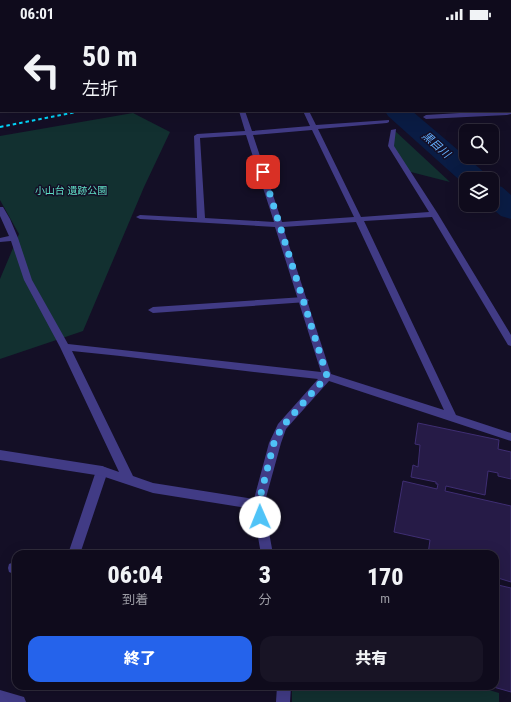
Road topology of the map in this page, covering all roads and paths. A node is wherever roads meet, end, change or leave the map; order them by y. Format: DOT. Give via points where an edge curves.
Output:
graph roads {
  1 [pos="242,112"];
  2 [pos="307,112"];
  3 [pos="511,112"];
  4 [pos="426,117"];
  5 [pos="387,121"];
  6 [pos="315,128"];
  7 [pos="394,130"];
  8 [pos="250,133"];
  9 [pos="0,209"];
  10 [pos="434,214"];
  11 [pos="140,217"];
  12 [pos="359,220"];
  13 [pos="201,221"];
  14 [pos="280,225"];
  15 [pos="14,238"];
  16 [pos="0,240"];
  17 [pos="304,300"];
  18 [pos="153,310"];
  19 [pos="511,343"];
  20 [pos="65,347"];
  21 [pos="327,376"];
  22 [pos="452,418"];
  23 [pos="511,437"];
  24 [pos="0,455"];
  25 [pos="102,471"];
  26 [pos="129,480"];
  27 [pos="258,505"];
  28 [pos="75,550"];
  29 [pos="266,550"];
  30 [pos="284,690"];
  31 [pos="0,697"];
  32 [pos="19,702"];
  33 [pos="283,702"];
  1 -- 8 [label="street"];
  2 -- 6 [label="street"];
  3 -- 4 [label="street"];
  5 -- 6 [label="street"];
  6 -- 8 [label="street"];
  6 -- 12 [label="street"];
  7 -- 10 [label="street" via="391,146"];
  8 -- 13 [label="street" via="197,136"];
  8 -- 14 [label="street"];
  9 -- 15 [label="street"];
  10 -- 12 [label="street"];
  10 -- 19 [label="street"];
  11 -- 13 [label="street"];
  12 -- 14 [label="street"];
  12 -- 22 [label="street"];
  13 -- 14 [label="street"];
  14 -- 17 [label="street"];
  15 -- 16 [label="street"];
  15 -- 20 [label="street" via="28,280"];
  17 -- 18 [label="street"];
  17 -- 21 [label="street"];
  20 -- 21 [label="street"];
  20 -- 26 [label="street"];
  21 -- 22 [label="street"];
  21 -- 27 [label="street" via="282,427 274,443"];
  22 -- 23 [label="street"];
  24 -- 25 [label="street"];
  25 -- 26 [label="street"];
  25 -- 28 [label="street"];
  26 -- 27 [label="street" via="153,488"];
  27 -- 29 [label="street"];
  30 -- 33 [label="street"];
  31 -- 32 [label="street"];
}
